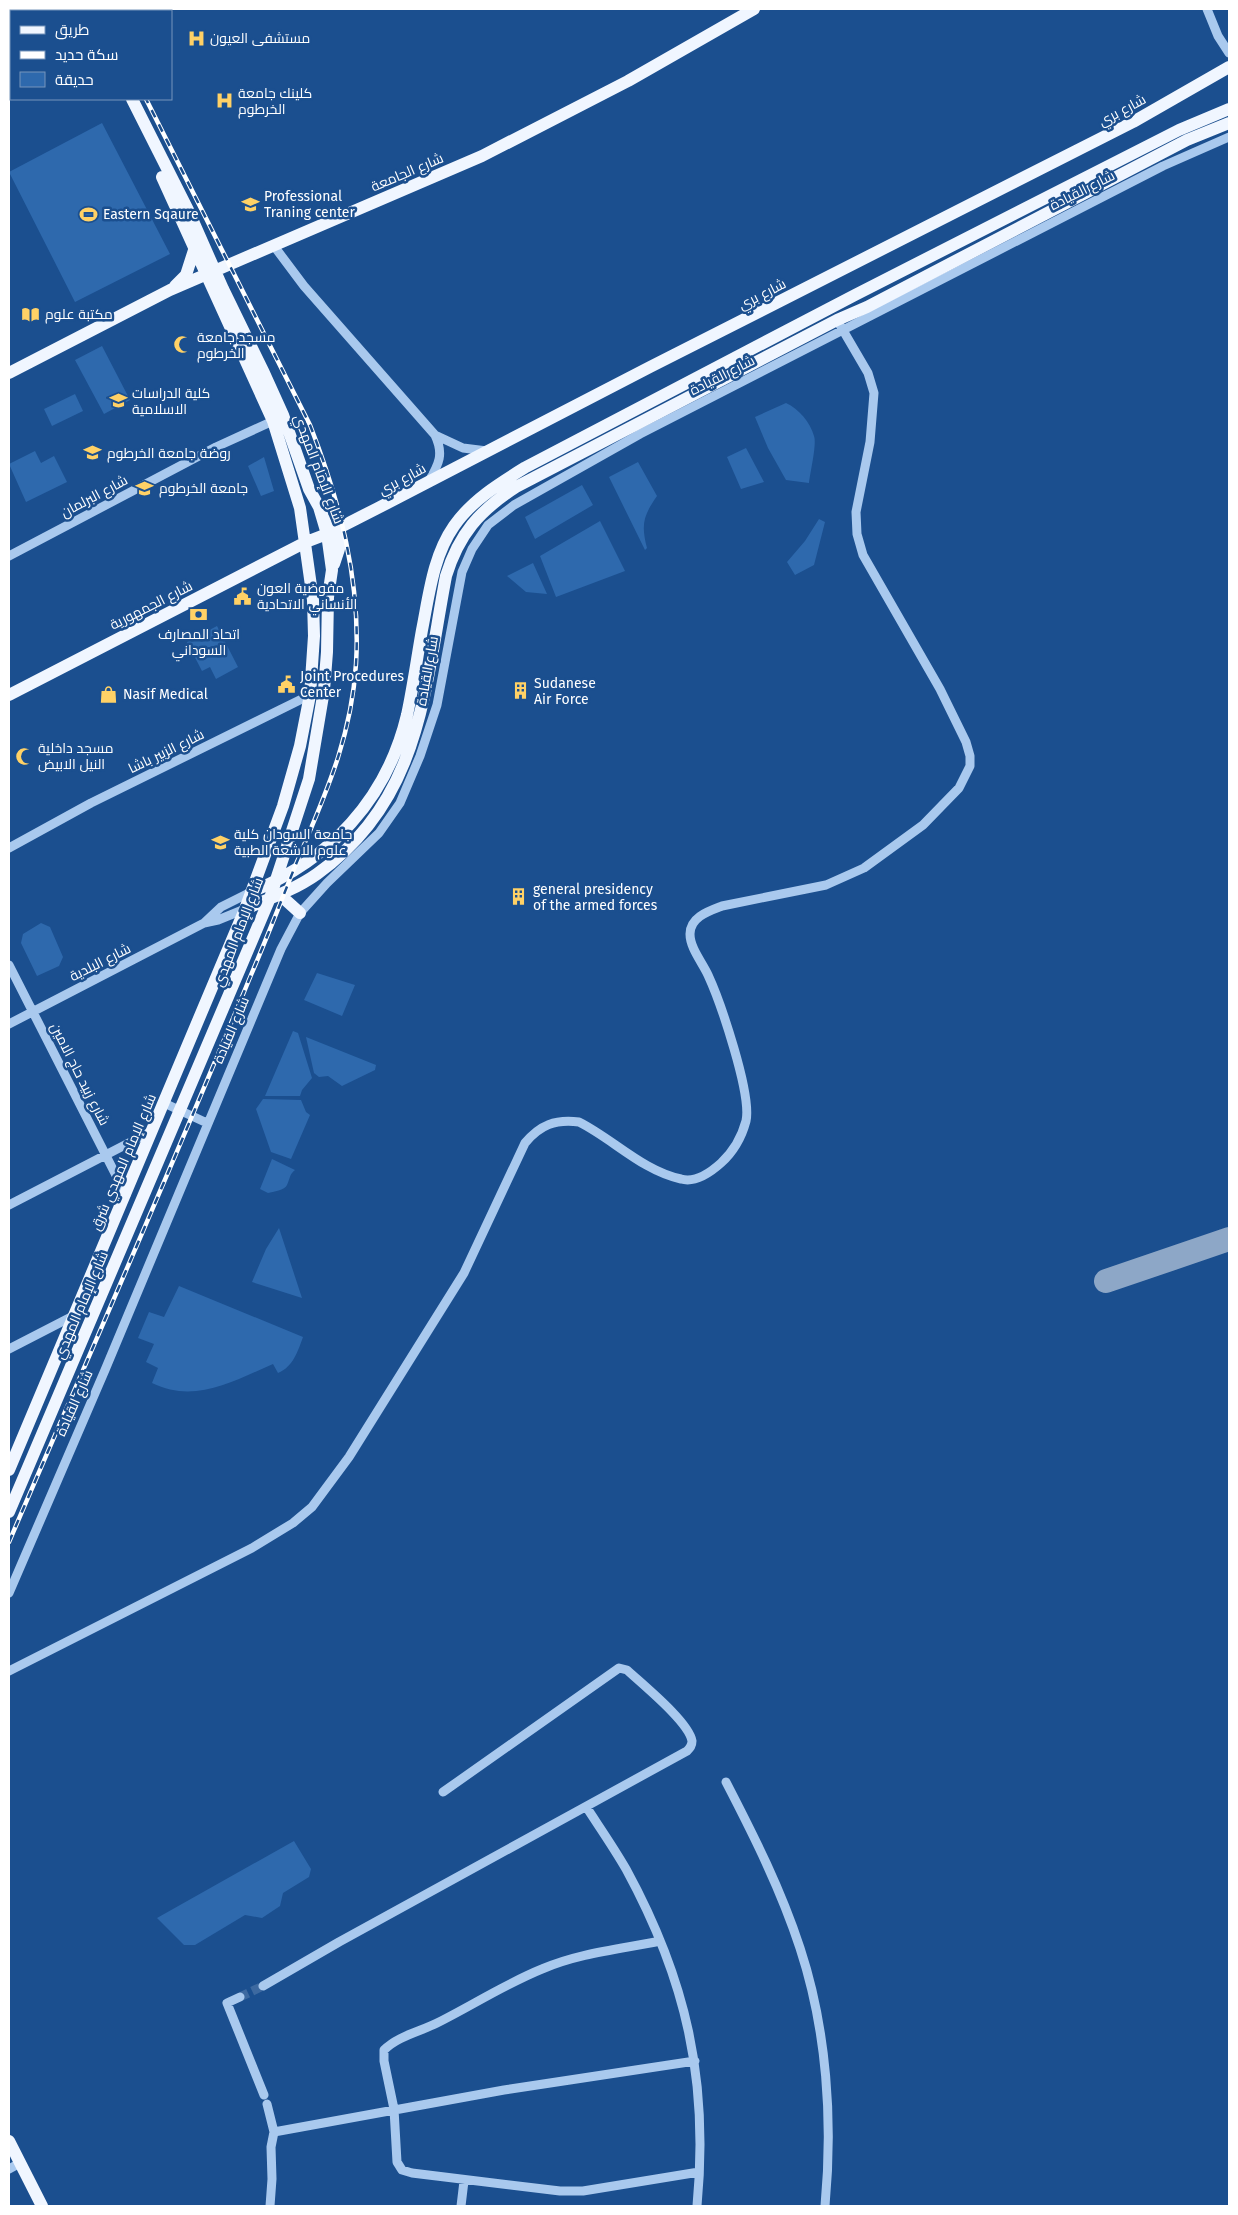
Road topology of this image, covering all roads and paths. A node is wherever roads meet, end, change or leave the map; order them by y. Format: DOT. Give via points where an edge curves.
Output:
graph roads {
  1 [pos="754,9"];
  2 [pos="1207,9"];
  3 [pos="1229,53"];
  4 [pos="1229,67"];
  5 [pos="123,100"];
  6 [pos="133,100"];
  7 [pos="1229,109"];
  8 [pos="1229,123"];
  9 [pos="1229,137"];
  10 [pos="274,246"];
  11 [pos="195,247"];
  12 [pos="210,273"];
  13 [pos="170,290"];
  14 [pos="840,325"];
  15 [pos="9,373"];
  16 [pos="662,395"];
  17 [pos="671,412"];
  18 [pos="273,421"];
  19 [pos="435,435"];
  20 [pos="489,451"];
  21 [pos="429,482"];
  22 [pos="319,507"];
  23 [pos="340,527"];
  24 [pos="327,534"];
  25 [pos="306,542"];
  26 [pos="9,556"];
  27 [pos="332,570"];
  28 [pos="9,695"];
  29 [pos="310,695"];
  30 [pos="9,848"];
  31 [pos="251,892"];
  32 [pos="274,892"];
  33 [pos="245,909"];
  34 [pos="300,913"];
  35 [pos="204,923"];
  36 [pos="9,965"];
  37 [pos="33,1012"];
  38 [pos="9,1024"];
  39 [pos="164,1103"];
  40 [pos="179,1110"];
  41 [pos="208,1123"];
  42 [pos="152,1131"];
  43 [pos="106,1156"];
  44 [pos="126,1195"];
  45 [pos="9,1205"];
  46 [pos="75,1315"];
  47 [pos="9,1349"];
  48 [pos="9,1470"];
  49 [pos="9,1512"];
  50 [pos="9,1593"];
  51 [pos="9,1671"];
  52 [pos="726,1782"];
  53 [pos="443,1792"];
  54 [pos="587,1808"];
  55 [pos="660,1941"];
  56 [pos="262,1986"];
  57 [pos="240,1997"];
  58 [pos="695,2061"];
  59 [pos="394,2109"];
  60 [pos="274,2132"];
  61 [pos="9,2141"];
  62 [pos="14,2166"];
  63 [pos="699,2172"];
  64 [pos="464,2181"];
  65 [pos="42,2206"];
  66 [pos="270,2206"];
  67 [pos="461,2206"];
  68 [pos="697,2206"];
  69 [pos="825,2206"];
  1 -- 10 [label="main road, شارع الجامعة" via="628,81 482,156"];
  2 -- 3 [label="street"];
  4 -- 20 [label="main road, شارع بري" via="1124,126"];
  5 -- 11 [label="main road, شارع الإمام المهدي"];
  6 -- 12 [label="main road, شارع الإمام المهدي" via="189,212"];
  7 -- 16 [label="main road, شارع القيادة" via="1178,130"];
  8 -- 14 [label="main road, شارع القيادة" via="1187,140 867,307"];
  9 -- 14 [label="street, شارع القيادة" via="1163,166"];
  10 -- 12 [label="main road, شارع الجامعة"];
  10 -- 19 [label="street" via="304,286"];
  11 -- 12 [label="main road, شارع الإمام المهدي"];
  11 -- 13 [label="main road" via="186,274"];
  12 -- 13 [label="main road, شارع الجامعة"];
  12 -- 18 [label="main road, شارع الإمام المهدي"];
  12 -- 22 [label="main road, شارع الإمام المهدي" via="283,415 308,489"];
  13 -- 15 [label="main road, شارع الجامعة"];
  14 -- 17 [label="main road, شارع القيادة"];
  14 -- 51 [label="street" via="868,373 874,393 870,442 856,512 857,534 864,555 940,688 966,742 970,766 959,788 923,825 864,868 826,885 722,906 706,912 694,922 691,942 716,994 746,1101 742,1134 719,1164 699,1177 683,1180 650,1167 579,1122 564,1120 535,1131 525,1143 464,1273 349,1457 312,1507 252,1548"];
  16 -- 17 [label="street"];
  16 -- 32 [label="main road, شارع القيادة" via="492,488 454,526 442,546 433,574 406,716 385,774 371,800 336,839"];
  17 -- 32 [label="main road, شارع القيادة" via="516,487 477,517 452,554 420,718 410,751 386,803 334,860 310,878"];
  17 -- 34 [label="street, شارع القيادة" via="502,513 488,525 462,572 437,705 400,803 379,833"];
  18 -- 25 [label="main road, شارع الإمام المهدي" via="300,508"];
  18 -- 26 [label="street, شارع البرلمان" via="216,447"];
  19 -- 20 [label="street" via="462,448"];
  19 -- 21 [label="street" via="440,447 440,462"];
  20 -- 21 [label="main road, شارع بري"];
  21 -- 23 [label="main road, شارع بري"];
  22 -- 23 [label="main road"];
  22 -- 24 [label="main road, شارع الإمام المهدي"];
  23 -- 24 [label="main road, شارع بري"];
  23 -- 27 [label="main road" via="339,549"];
  24 -- 25 [label="main road, شارع بري"];
  24 -- 27 [label="main road, شارع الإمام المهدي"];
  25 -- 28 [label="main road, شارع الجمهورية"];
  25 -- 29 [label="main road, شارع الإمام المهدي" via="314,636"];
  27 -- 32 [label="main road, شارع الإمام المهدي" via="324,690 312,761"];
  29 -- 30 [label="street, شارع الزبير باشا" via="91,803"];
  29 -- 31 [label="main road, شارع الإمام المهدي" via="283,806"];
  31 -- 32 [label="main road, شارع القيادة"];
  31 -- 33 [label="main road, شارع الإمام المهدي شرق"];
  31 -- 35 [label="street" via="221,907"];
  32 -- 33 [label="main road"];
  32 -- 34 [label="main road"];
  32 -- 40 [label="main road, شارع الإمام المهدي"];
  33 -- 35 [label="street"];
  33 -- 39 [label="main road, شارع الإمام المهدي شرق"];
  34 -- 41 [label="street, شارع القيادة" via="281,949"];
  35 -- 37 [label="street, شارع البلدية"];
  36 -- 37 [label="street, شارع زبيد حاج الامين"];
  37 -- 38 [label="street, شارع البلدية"];
  37 -- 43 [label="street, شارع زبيد حاج الامين"];
  39 -- 40 [label="street"];
  39 -- 42 [label="main road, شارع الإمام المهدي شرق"];
  40 -- 41 [label="street"];
  40 -- 49 [label="main road, شارع الإمام المهدي"];
  41 -- 50 [label="street, شارع القيادة"];
  42 -- 43 [label="street"];
  42 -- 44 [label="main road, شارع الإمام المهدي شرق"];
  43 -- 44 [label="street, شارع زبيد حاج الامين"];
  43 -- 45 [label="street"];
  44 -- 46 [label="main road, شارع الإمام المهدي شرق"];
  46 -- 47 [label="street"];
  46 -- 48 [label="main road, شارع الإمام المهدي شرق"];
  52 -- 69 [label="street" via="772,1872 801,1949 812,1992 821,2035 828,2128"];
  53 -- 54 [label="street" via="612,1671 619,1668 627,1670 683,1724 692,1740 691,1746"];
  54 -- 55 [label="street" via="625,1866"];
  54 -- 56 [label="street"];
  55 -- 58 [label="street" via="675,1977"];
  55 -- 59 [label="street" via="543,1968 391,2043 384,2050 384,2062"];
  57 -- 60 [label="street" via="227,2003 228,2007 266,2100"];
  58 -- 59 [label="street"];
  58 -- 63 [label="street"];
  59 -- 60 [label="street"];
  59 -- 64 [label="street" via="397,2162 402,2170"];
  60 -- 66 [label="street"];
  61 -- 62 [label="main road"];
  62 -- 65 [label="main road"];
  63 -- 64 [label="street" via="583,2192"];
  63 -- 68 [label="street"];
  64 -- 67 [label="street"];
}
